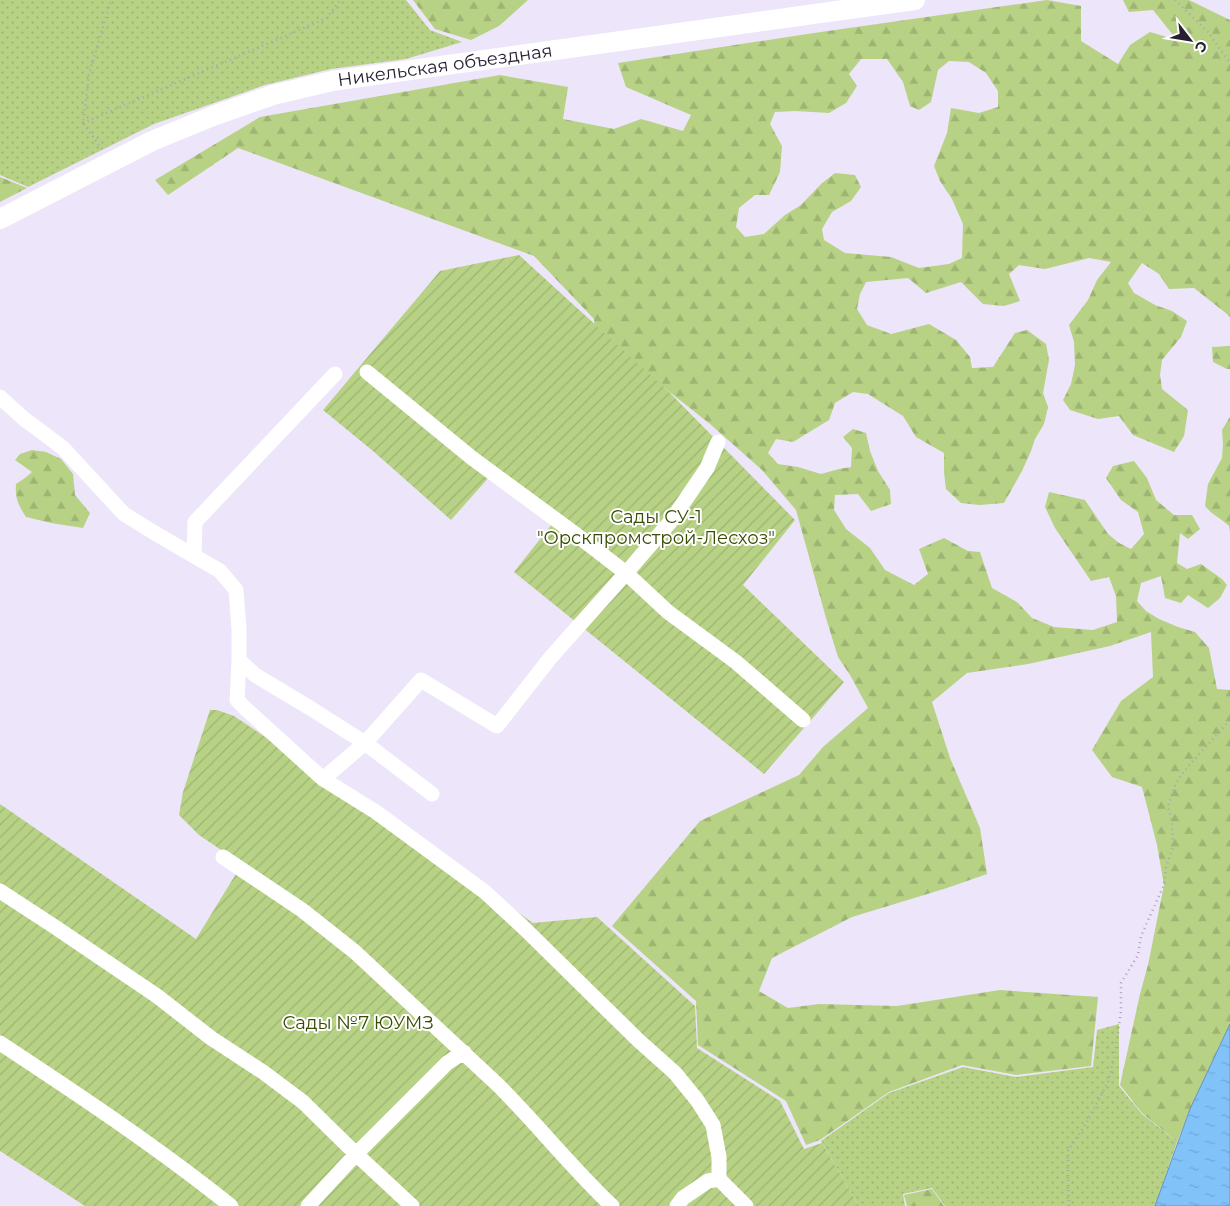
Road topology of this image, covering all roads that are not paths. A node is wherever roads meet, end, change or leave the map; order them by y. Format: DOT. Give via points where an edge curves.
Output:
graph roads {
  1 [pos="915,0"];
  2 [pos="0,219"];
  3 [pos="367,372"];
  4 [pos="335,374"];
  5 [pos="0,396"];
  6 [pos="718,442"];
  7 [pos="194,556"];
  8 [pos="626,573"];
  9 [pos="239,660"];
  10 [pos="803,720"];
  11 [pos="365,744"];
  12 [pos="324,779"];
  13 [pos="432,794"];
  14 [pos="224,857"];
  15 [pos="0,891"];
  16 [pos="0,1043"];
  17 [pos="464,1052"];
  18 [pos="356,1154"];
  19 [pos="719,1179"];
  20 [pos="231,1206"];
  21 [pos="308,1206"];
  22 [pos="412,1206"];
  23 [pos="612,1206"];
  24 [pos="677,1206"];
  25 [pos="746,1206"];
  1 -- 2 [label="main road, Никельская объездная" via="332,81 273,96 152,141"];
  3 -- 8 [label="lane" via="472,458"];
  4 -- 7 [label="lane" via="195,522"];
  5 -- 7 [label="lane" via="63,448 124,514"];
  6 -- 8 [label="lane" via="707,468 671,521"];
  7 -- 9 [label="lane" via="220,571 236,590"];
  8 -- 10 [label="lane" via="668,612 736,662"];
  8 -- 11 [label="lane" via="551,657 497,726 421,680"];
  9 -- 11 [label="lane" via="255,675"];
  9 -- 12 [label="lane" via="237,700"];
  11 -- 12 [label="lane"];
  11 -- 13 [label="lane"];
  12 -- 19 [label="lane" via="376,812 485,892 675,1073 697,1100 712,1126 719,1157"];
  14 -- 17 [label="lane" via="355,952"];
  15 -- 18 [label="lane" via="157,996 211,1038 263,1072 303,1102"];
  16 -- 20 [label="lane" via="94,1105"];
  17 -- 18 [label="lane" via="447,1063"];
  17 -- 23 [label="lane" via="519,1105"];
  18 -- 21 [label="lane"];
  18 -- 22 [label="lane"];
  19 -- 24 [label="lane" via="708,1181"];
  19 -- 25 [label="lane"];
}
